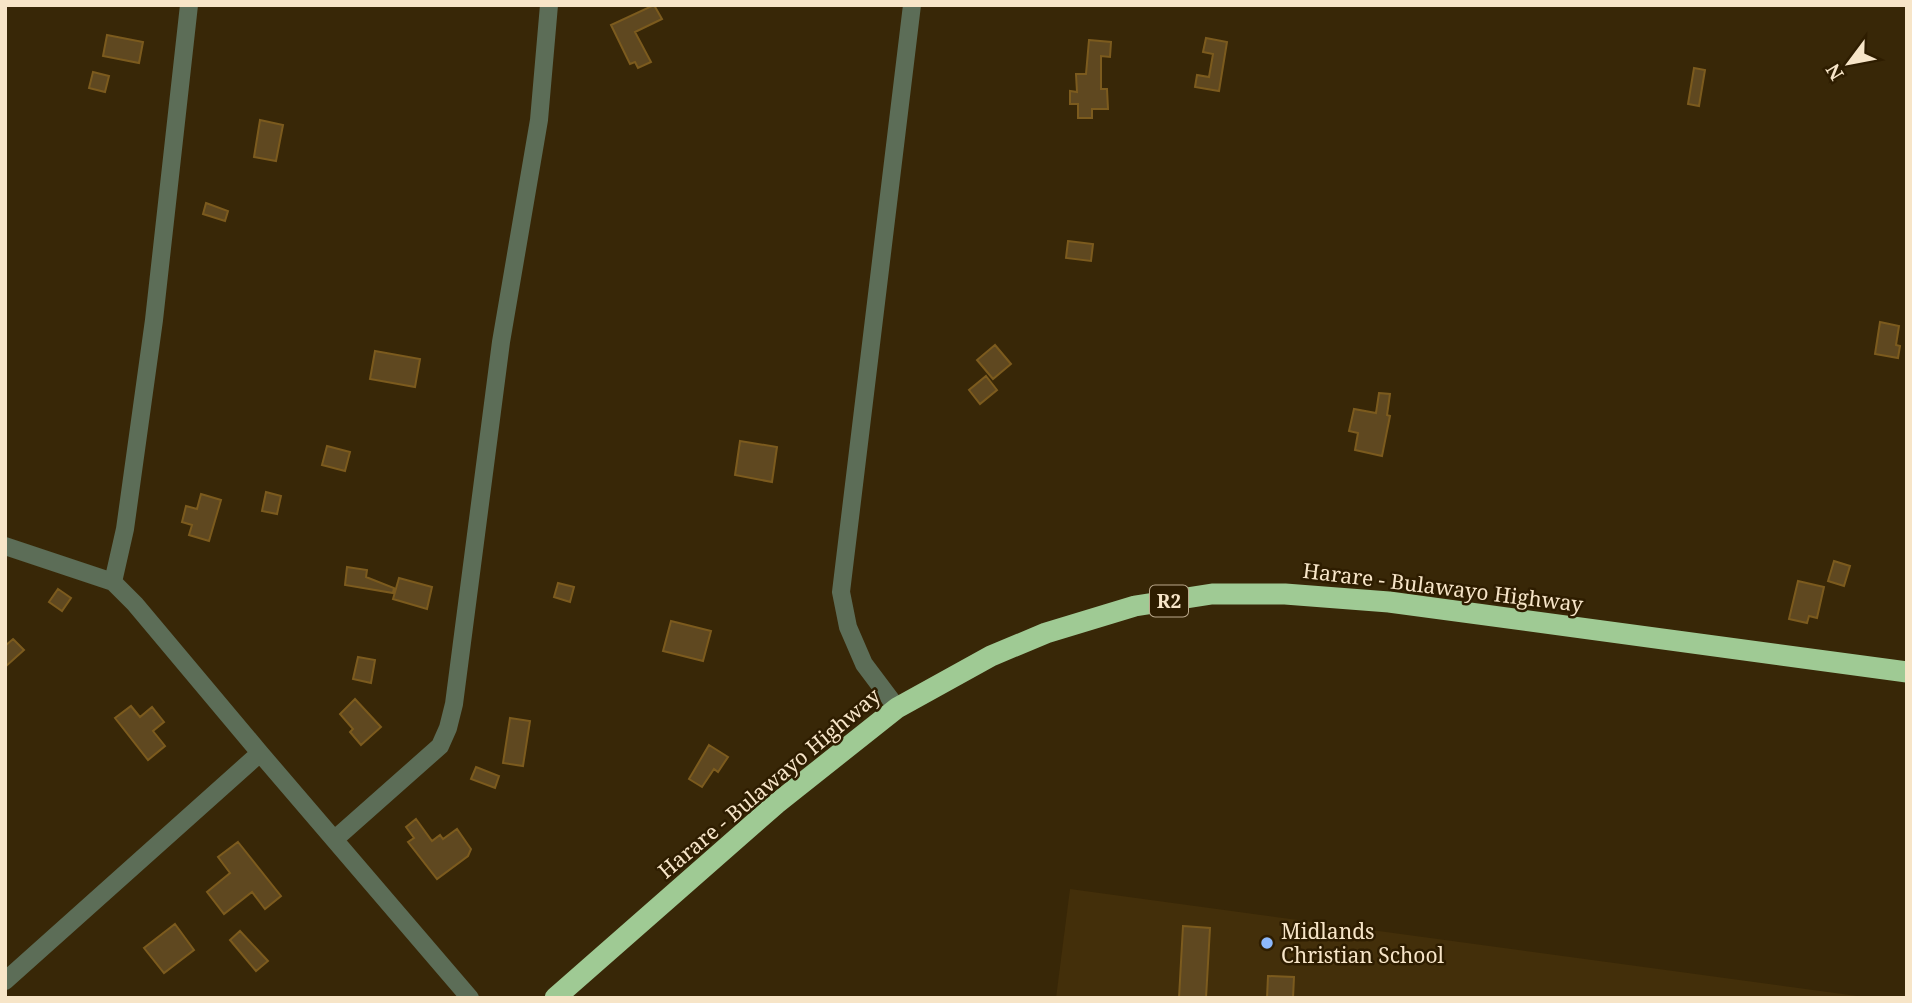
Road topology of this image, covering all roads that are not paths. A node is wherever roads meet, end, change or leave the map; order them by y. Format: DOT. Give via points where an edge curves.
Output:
graph roads {
  1 [pos="190,5"];
  2 [pos="549,5"];
  3 [pos="912,5"];
  4 [pos="5,545"];
  5 [pos="113,582"];
  6 [pos="1907,672"];
  7 [pos="897,708"];
  8 [pos="260,753"];
  9 [pos="335,839"];
  10 [pos="5,981"];
  11 [pos="470,998"];
  12 [pos="555,998"];
  1 -- 5 [label="street" via="154,320 125,529"];
  2 -- 9 [label="street" via="539,120 501,342 448,729 440,746"];
  3 -- 7 [label="street" via="841,592 848,627 864,664"];
  4 -- 5 [label="street"];
  5 -- 8 [label="street"];
  6 -- 7 [label="highway, Harare - Bulawayo Highway / R2" via="1389,602 1212,594 1135,606 1046,634 991,656"];
  7 -- 12 [label="highway, Harare - Bulawayo Highway / R2" via="776,804"];
  8 -- 9 [label="street"];
  8 -- 10 [label="street"];
  9 -- 11 [label="street"];
}
